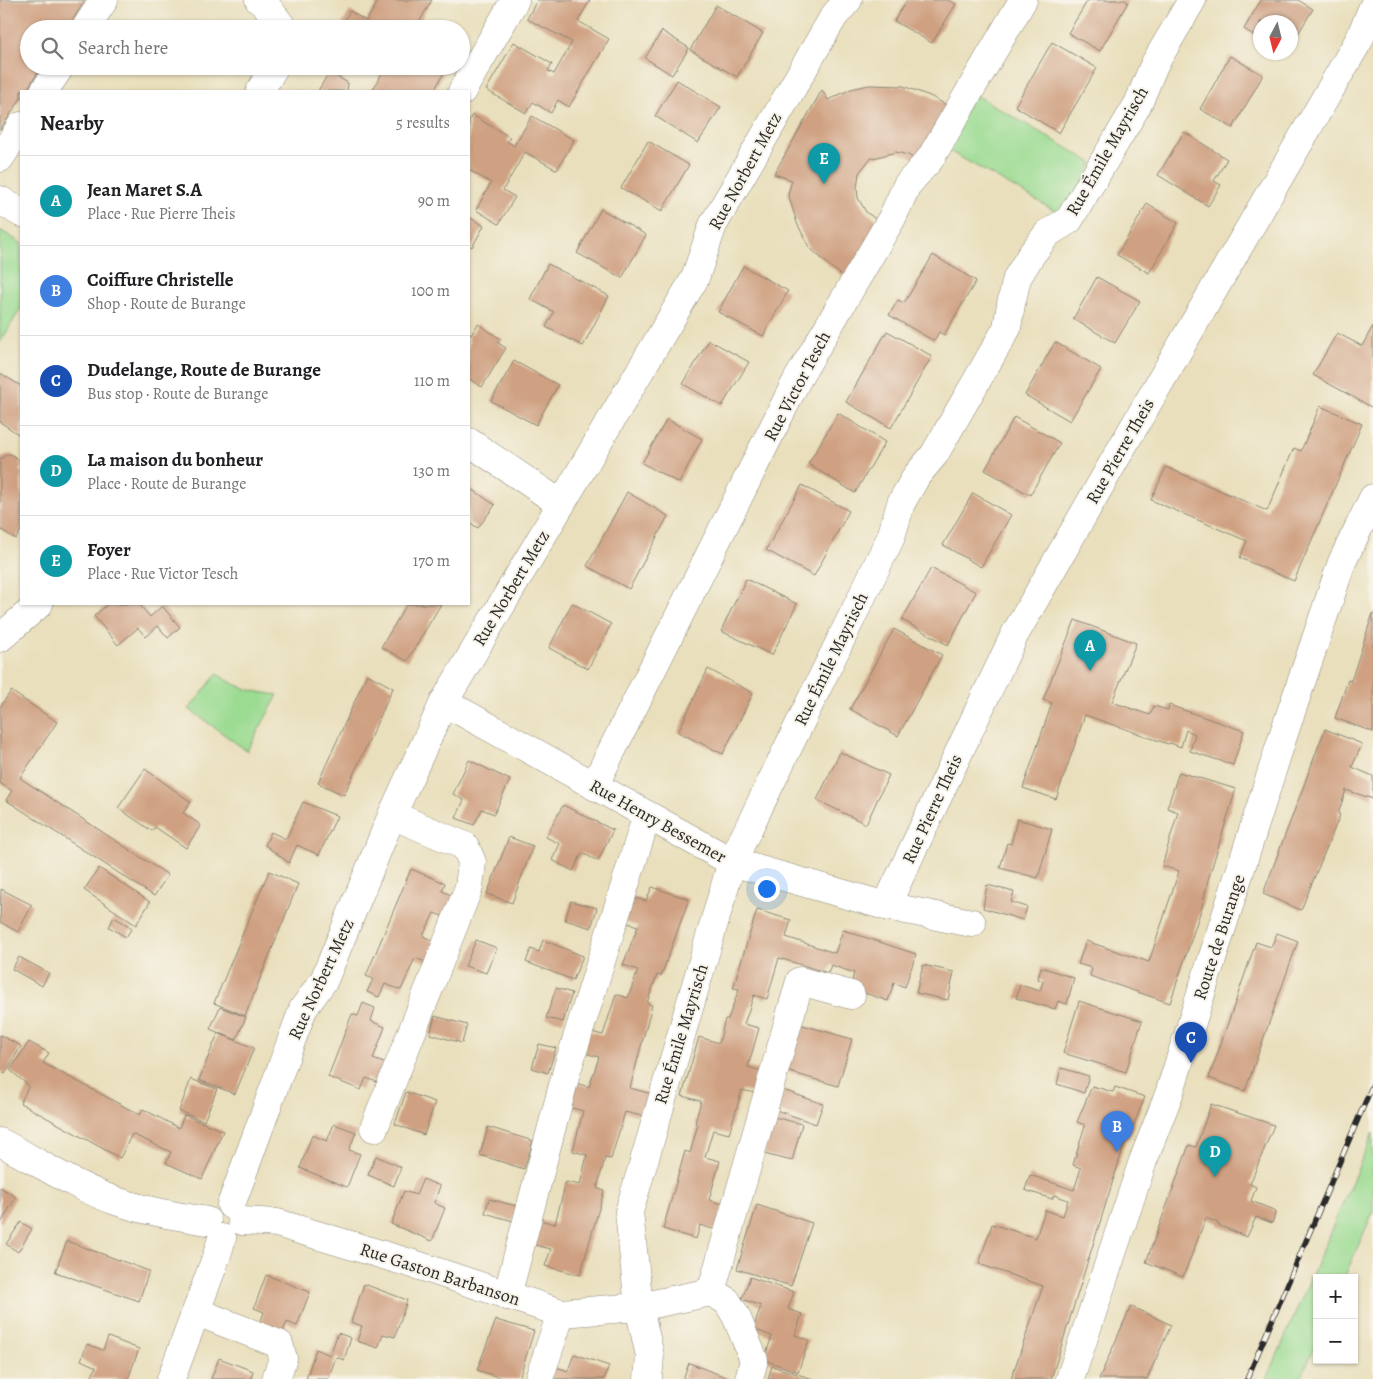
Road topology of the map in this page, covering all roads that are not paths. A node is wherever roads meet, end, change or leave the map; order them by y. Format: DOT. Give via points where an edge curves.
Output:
graph roads {
  1 [pos="104,0"];
  2 [pos="259,0"];
  3 [pos="515,0"];
  4 [pos="848,0"];
  5 [pos="1023,0"];
  6 [pos="1192,0"];
  7 [pos="1371,16"];
  8 [pos="91,20"];
  9 [pos="277,20"];
  10 [pos="54,75"];
  11 [pos="269,75"];
  12 [pos="45,90"];
  13 [pos="261,90"];
  14 [pos="463,90"];
  15 [pos="20,128"];
  16 [pos="0,158"];
  17 [pos="0,200"];
  18 [pos="20,212"];
  19 [pos="470,443"];
  20 [pos="1373,498"];
  21 [pos="561,504"];
  22 [pos="38,605"];
  23 [pos="0,638"];
  24 [pos="444,702"];
  25 [pos="594,786"];
  26 [pos="392,815"];
  27 [pos="647,815"];
  28 [pos="732,862"];
  29 [pos="886,906"];
  30 [pos="972,923"];
  31 [pos="850,995"];
  32 [pos="374,1128"];
  33 [pos="0,1142"];
  34 [pos="225,1222"];
  35 [pos="711,1292"];
  36 [pos="507,1296"];
  37 [pos="639,1306"];
  38 [pos="196,1312"];
  39 [pos="561,1313"];
  40 [pos="171,1379"];
  41 [pos="276,1379"];
  42 [pos="539,1379"];
  43 [pos="648,1379"];
  44 [pos="750,1379"];
  45 [pos="1070,1379"];
  1 -- 8 [label="street"];
  2 -- 9 [label="street"];
  3 -- 14 [label="street"];
  4 -- 21 [label="street, Rue Norbert Metz" via="834,16 713,225 695,278"];
  5 -- 25 [label="street, Rue Victor Tesch" via="930,159 907,185 892,218 797,380"];
  6 -- 28 [label="street, Rue Émile Mayrisch" via="1154,65 1138,104 1070,220 1048,234 1018,278 1007,328 934,455 917,475 901,503 891,537"];
  7 -- 29 [label="street, Rue Pierre Theis" via="1015,634"];
  10 -- 12 [label="street"];
  11 -- 13 [label="street"];
  15 -- 16 [label="street"];
  17 -- 18 [label="street"];
  19 -- 21 [label="street"];
  20 -- 45 [label="street, Route de Burange" via="1339,571 1169,1094 1143,1160"];
  21 -- 24 [label="street, Rue Norbert Metz"];
  22 -- 23 [label="street"];
  24 -- 25 [label="street, Rue Henry Bessemer"];
  24 -- 26 [label="street, Rue Norbert Metz"];
  25 -- 27 [label="street, Rue Henry Bessemer"];
  26 -- 32 [label="street" via="465,846 472,862 469,888"];
  26 -- 34 [label="street, Rue Norbert Metz" via="324,980 303,1009"];
  27 -- 28 [label="street, Rue Henry Bessemer"];
  27 -- 36 [label="street" via="567,1070"];
  28 -- 29 [label="street, Rue Henry Bessemer"];
  28 -- 37 [label="street, Rue Émile Mayrisch" via="629,1212"];
  29 -- 30 [label="street, Rue Henry Bessemer"];
  31 -- 35 [label="street" via="800,981"];
  33 -- 34 [label="street, Rue Gaston Barbanson" via="79,1185 116,1201 172,1216"];
  34 -- 36 [label="street, Rue Gaston Barbanson" via="277,1223"];
  34 -- 38 [label="street, Rue Norbert Metz" via="217,1255"];
  35 -- 37 [label="street, Rue Gaston Barbanson"];
  35 -- 44 [label="street" via="727,1301 736,1316 754,1360"];
  36 -- 39 [label="street, Rue Gaston Barbanson"];
  37 -- 39 [label="street, Rue Gaston Barbanson"];
  37 -- 43 [label="street, Rue Émile Mayrisch" via="650,1356"];
  38 -- 40 [label="street, Rue Norbert Metz"];
  38 -- 41 [label="street" via="279,1344 283,1358"];
  39 -- 42 [label="street"];
}
